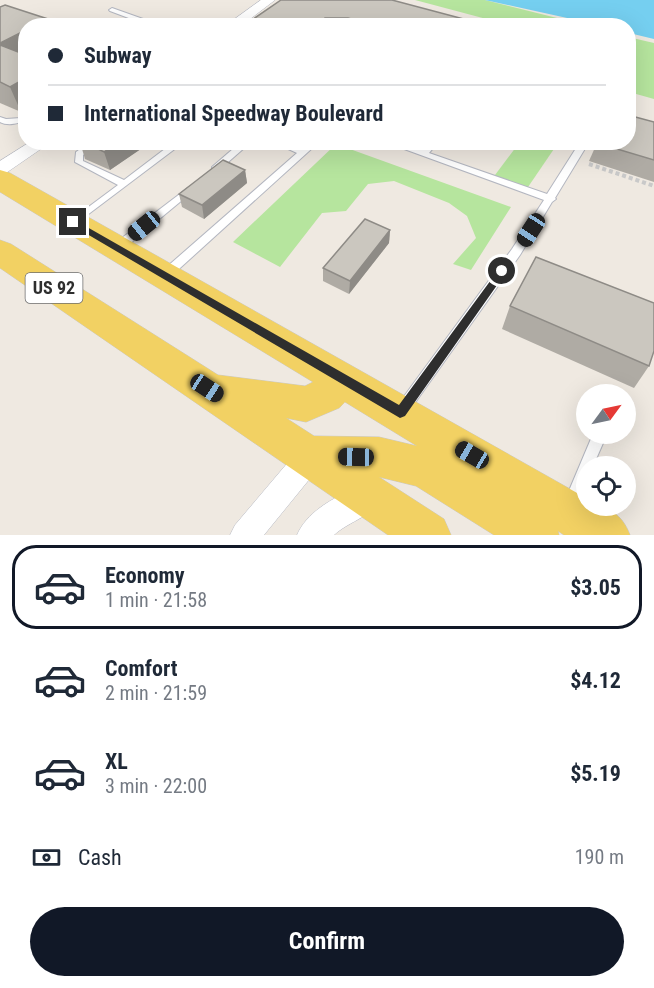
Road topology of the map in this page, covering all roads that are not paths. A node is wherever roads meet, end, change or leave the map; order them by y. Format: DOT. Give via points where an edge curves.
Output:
graph roads {
  1 [pos="269,0"];
  2 [pos="112,10"];
  3 [pos="135,18"];
  4 [pos="243,18"];
  5 [pos="0,119"];
  6 [pos="18,120"];
  7 [pos="30,150"];
  8 [pos="85,150"];
  9 [pos="169,150"];
  10 [pos="237,150"];
  11 [pos="294,150"];
  12 [pos="305,150"];
  13 [pos="412,150"];
  14 [pos="427,150"];
  15 [pos="580,150"];
  16 [pos="301,153"];
  17 [pos="423,154"];
  18 [pos="0,169"];
  19 [pos="0,179"];
  20 [pos="202,179"];
  21 [pos="124,184"];
  22 [pos="193,187"];
  23 [pos="550,199"];
  24 [pos="73,222"];
  25 [pos="118,248"];
  26 [pos="0,252"];
  27 [pos="165,275"];
  28 [pos="343,379"];
  29 [pos="207,388"];
  30 [pos="400,412"];
  31 [pos="595,444"];
  32 [pos="311,456"];
  33 [pos="370,496"];
  34 [pos="552,523"];
  35 [pos="246,535"];
  36 [pos="312,535"];
  37 [pos="428,535"];
  38 [pos="608,535"];
  1 -- 4 [label="street"];
  2 -- 3 [label="lane"];
  5 -- 6 [label="lane"];
  7 -- 18 [label="street"];
  8 -- 21 [label="lane" via="79,154 78,162"];
  9 -- 21 [label="lane"];
  10 -- 20 [label="lane"];
  11 -- 16 [label="lane"];
  12 -- 16 [label="lane"];
  13 -- 17 [label="lane"];
  14 -- 17 [label="lane"];
  15 -- 23 [label="lane"];
  16 -- 27 [label="lane"];
  17 -- 23 [label="lane"];
  19 -- 24 [label="main road"];
  21 -- 24 [label="lane"];
  22 -- 25 [label="lane"];
  23 -- 30 [label="lane"];
  24 -- 25 [label="main road"];
  25 -- 27 [label="main road"];
  26 -- 29 [label="main road, US 92"];
  27 -- 28 [label="main road"];
  28 -- 29 [label="main road" via="325,396 306,404"];
  28 -- 30 [label="main road"];
  29 -- 32 [label="main road, US 92"];
  30 -- 34 [label="main road"];
  31 -- 34 [label="lane"];
  32 -- 33 [label="main road, US 92"];
  32 -- 34 [label="main road" via="379,457 425,468"];
  32 -- 35 [label="street"];
  33 -- 36 [label="street" via="334,515"];
  33 -- 37 [label="main road, US 92"];
  34 -- 38 [label="main road"];
}
